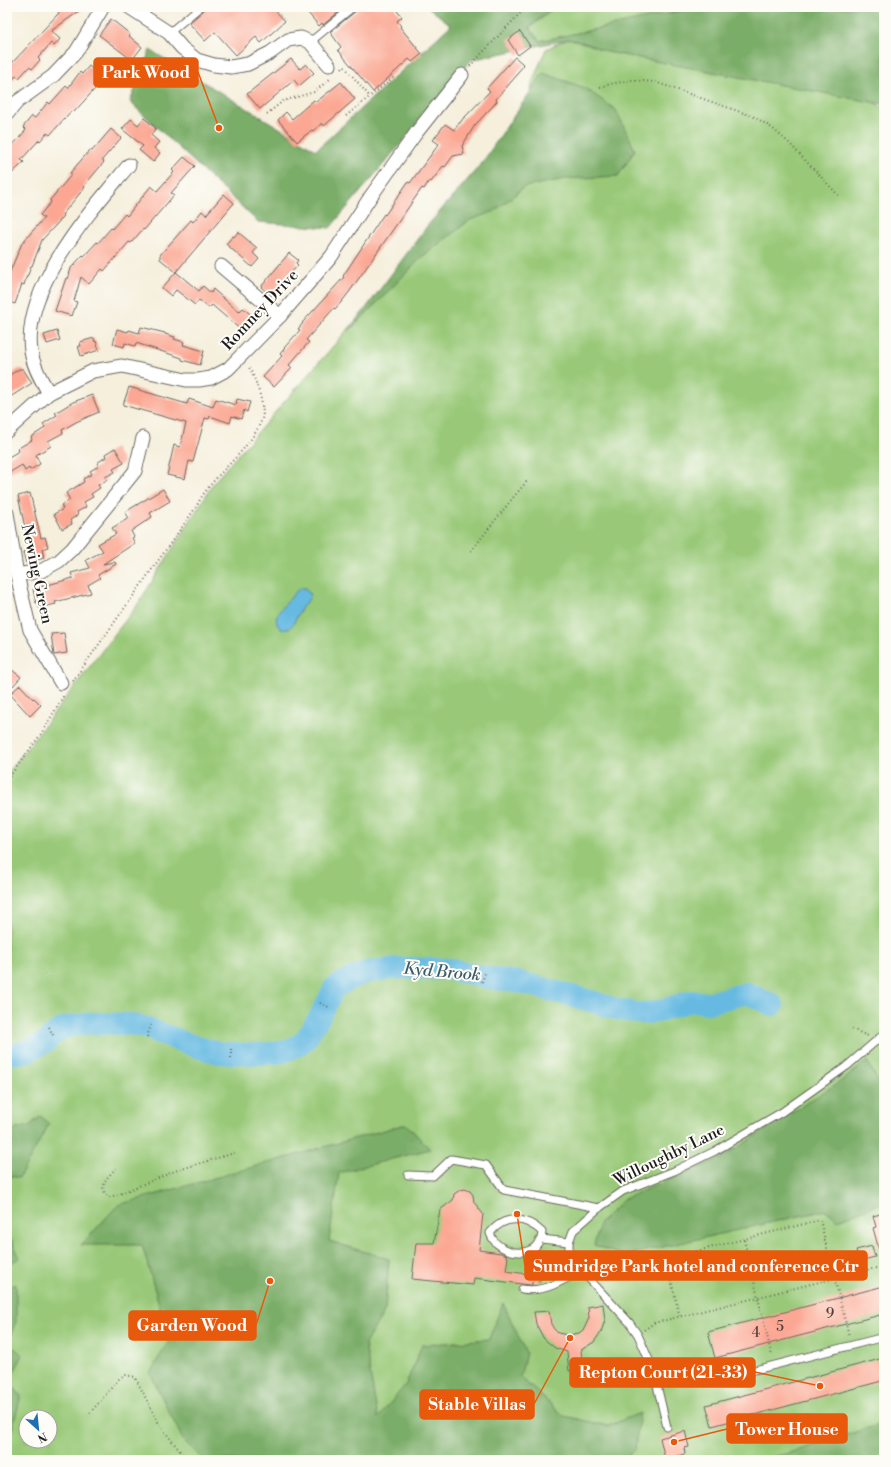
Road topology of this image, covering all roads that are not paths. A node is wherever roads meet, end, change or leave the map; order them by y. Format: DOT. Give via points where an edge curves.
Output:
graph roads {
  1 [pos="103,7"];
  2 [pos="129,7"];
  3 [pos="200,7"];
  4 [pos="353,7"];
  5 [pos="170,33"];
  6 [pos="310,42"];
  7 [pos="335,69"];
  8 [pos="462,75"];
  9 [pos="7,114"];
  10 [pos="129,165"];
  11 [pos="221,266"];
  12 [pos="280,316"];
  13 [pos="49,393"];
  14 [pos="7,431"];
  15 [pos="143,438"];
  16 [pos="7,513"];
  17 [pos="17,575"];
  18 [pos="66,686"];
  19 [pos="884,1034"];
  20 [pos="408,1175"];
  21 [pos="599,1208"];
  22 [pos="541,1239"];
  23 [pos="569,1242"];
  24 [pos="665,1259"];
  25 [pos="573,1260"];
  26 [pos="581,1270"];
  27 [pos="522,1289"];
  28 [pos="884,1337"];
  29 [pos="653,1370"];
  30 [pos="667,1427"];
  1 -- 9 [label="street" via="76,52 53,76 17,102"];
  2 -- 5 [label="street"];
  3 -- 5 [label="lane"];
  4 -- 6 [label="lane"];
  5 -- 6 [label="street" via="196,60 231,68 248,64 288,40 301,38"];
  6 -- 7 [label="street"];
  8 -- 12 [label="street, Romney Drive" via="416,133 331,256"];
  10 -- 13 [label="street" via="76,230 50,273 35,309 30,333 31,352 37,373"];
  11 -- 12 [label="street"];
  12 -- 13 [label="street, Romney Drive" via="228,369 211,378 186,380 122,366 93,371"];
  13 -- 14 [label="street, Romney Drive"];
  15 -- 17 [label="street" via="135,471 72,549 59,561 41,571"];
  16 -- 17 [label="street, Newing Green"];
  17 -- 18 [label="street, Newing Green" via="30,630"];
  19 -- 21 [label="lane, Willoughby Lane" via="847,1066 782,1112 715,1151 622,1192"];
  20 -- 21 [label="lane" via="433,1176 451,1159 486,1165 504,1190"];
  21 -- 23 [label="lane, Willoughby Lane" via="573,1231"];
  22 -- 22 [label="lane" via="535,1247 524,1252 510,1251 492,1240 490,1233 508,1219 535,1225 542,1232"];
  22 -- 23 [label="lane"];
  23 -- 25 [label="lane" via="569,1252"];
  24 -- 25 [label="lane" via="632,1265"];
  25 -- 26 [label="lane"];
  26 -- 27 [label="lane" via="540,1290"];
  26 -- 29 [label="lane" via="629,1322 638,1335"];
  28 -- 29 [label="lane" via="705,1381 690,1380"];
  29 -- 30 [label="lane"];
}
